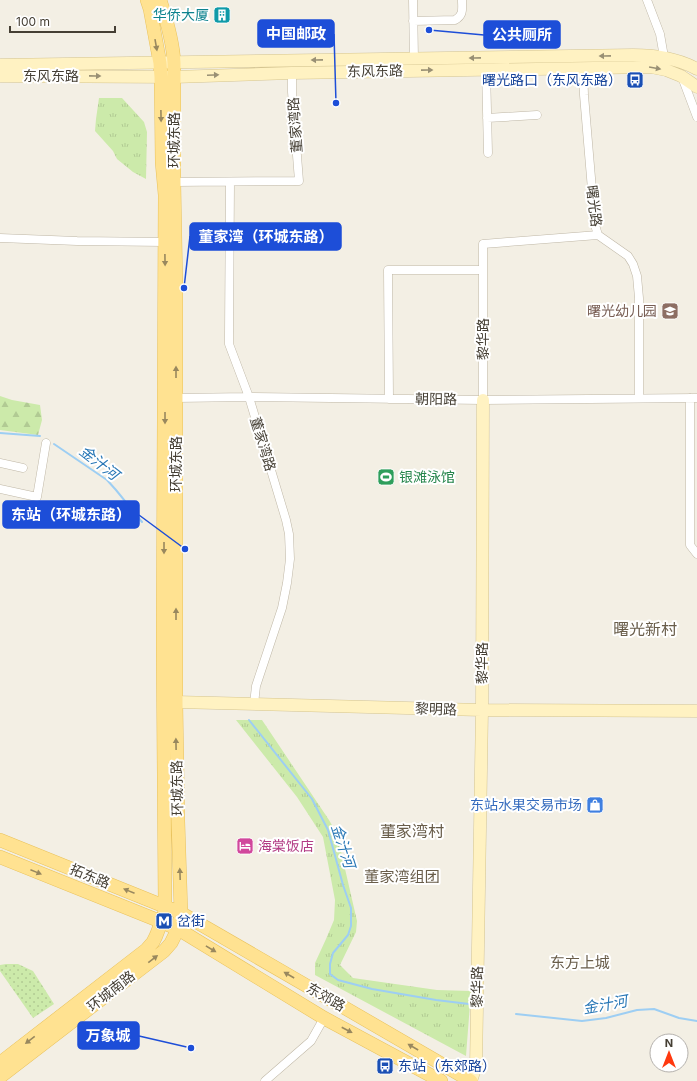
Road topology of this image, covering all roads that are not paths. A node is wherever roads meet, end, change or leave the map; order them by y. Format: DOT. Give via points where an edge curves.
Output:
graph roads {
  1 [pos="147,0"];
  2 [pos="160,0"];
  3 [pos="413,0"];
  4 [pos="462,0"];
  5 [pos="647,0"];
  6 [pos="413,21"];
  7 [pos="664,57"];
  8 [pos="414,59"];
  9 [pos="160,63"];
  10 [pos="174,63"];
  11 [pos="0,65"];
  12 [pos="583,68"];
  13 [pos="696,68"];
  14 [pos="486,70"];
  15 [pos="292,73"];
  16 [pos="0,76"];
  17 [pos="681,76"];
  18 [pos="168,77"];
  19 [pos="697,87"];
  20 [pos="537,115"];
  21 [pos="697,117"];
  22 [pos="487,118"];
  23 [pos="488,153"];
  24 [pos="174,182"];
  25 [pos="230,182"];
  26 [pos="598,235"];
  27 [pos="0,238"];
  28 [pos="165,242"];
  29 [pos="483,270"];
  30 [pos="249,397"];
  31 [pos="176,398"];
  32 [pos="639,398"];
  33 [pos="693,398"];
  34 [pos="389,399"];
  35 [pos="483,400"];
  36 [pos="46,443"];
  37 [pos="0,463"];
  38 [pos="23,468"];
  39 [pos="0,489"];
  40 [pos="697,554"];
  41 [pos="176,702"];
  42 [pos="254,704"];
  43 [pos="482,710"];
  44 [pos="697,711"];
  45 [pos="0,840"];
  46 [pos="0,857"];
  47 [pos="165,906"];
  48 [pos="181,913"];
  49 [pos="162,922"];
  50 [pos="178,929"];
  51 [pos="324,1018"];
  52 [pos="0,1063"];
  53 [pos="0,1077"];
  54 [pos="265,1081"];
  55 [pos="441,1081"];
  56 [pos="471,1081"];
  1 -- 9 [label="main road, 环城东路, one-way"];
  2 -- 10 [label="main road, 环城东路" via="170,33"];
  3 -- 6 [label="street"];
  4 -- 6 [label="street" via="460,17 455,20"];
  5 -- 7 [label="street" via="660,34"];
  6 -- 8 [label="street"];
  7 -- 8 [label="main road, 东风东路, one-way" via="633,55"];
  7 -- 13 [label="main road, 东风东路"];
  8 -- 10 [label="main road, 东风东路, one-way"];
  9 -- 10 [label="main road, 东风东路"];
  9 -- 11 [label="main road, 东风东路"];
  9 -- 18 [label="main road, 环城东路"];
  10 -- 18 [label="main road, 环城东路"];
  12 -- 14 [label="main road, 东风东路"];
  12 -- 17 [label="main road, 东风东路, one-way" via="651,67"];
  12 -- 26 [label="street, 曙光路" via="595,225"];
  15 -- 14 [label="main road, 东风东路, one-way"];
  14 -- 22 [label="street"];
  18 -- 15 [label="main road, 东风东路, one-way"];
  15 -- 25 [label="street, 董家湾路" via="299,181"];
  16 -- 18 [label="main road, 东风东路, one-way"];
  17 -- 19 [label="main road, 东风东路"];
  17 -- 21 [label="street"];
  18 -- 24 [label="main road, 环城东路"];
  18 -- 28 [label="main road, 环城东路, one-way" via="162,162"];
  20 -- 22 [label="street"];
  22 -- 23 [label="street"];
  24 -- 25 [label="street, 董家湾路"];
  31 -- 24 [label="main road, 环城东路, one-way"];
  25 -- 30 [label="street, 董家湾路" via="228,335"];
  26 -- 29 [label="street, 黎华路" via="483,244"];
  26 -- 32 [label="street, 曙光路" via="628,256 634,264 639,298"];
  27 -- 28 [label="street"];
  28 -- 47 [label="main road, 环城东路, one-way"];
  29 -- 34 [label="street" via="388,270"];
  29 -- 35 [label="street, 黎华路"];
  30 -- 31 [label="street, 朝阳路"];
  30 -- 34 [label="street, 朝阳路"];
  30 -- 42 [label="street, 董家湾路" via="286,520 290,559 282,608 256,686"];
  41 -- 31 [label="main road, 环城东路, one-way"];
  32 -- 33 [label="street, 朝阳路"];
  32 -- 35 [label="street, 朝阳路"];
  33 -- 40 [label="street" via="690,545"];
  34 -- 35 [label="street, 朝阳路"];
  35 -- 43 [label="main road, 黎华路"];
  36 -- 39 [label="street" via="37,497"];
  37 -- 38 [label="street"];
  41 -- 42 [label="main road, 黎明路"];
  48 -- 41 [label="main road, 环城东路, one-way"];
  42 -- 43 [label="main road, 黎明路"];
  43 -- 44 [label="main road, 黎明路"];
  43 -- 56 [label="main road, 黎华路" via="476,1066"];
  47 -- 45 [label="main road, 拓东路, one-way"];
  46 -- 49 [label="main road, 拓东路, one-way"];
  47 -- 48 [label="main road, 拓东路"];
  47 -- 49 [label="main road, 环城东路"];
  48 -- 50 [label="main road, 环城东路"];
  56 -- 48 [label="main road, 东郊路, one-way"];
  49 -- 50 [label="main road, 拓东路"];
  49 -- 52 [label="main road, 环城南路, one-way" via="153,942 146,950"];
  50 -- 51 [label="main road, 东郊路, one-way"];
  53 -- 50 [label="main road, 环城南路, one-way" via="164,951 172,943"];
  51 -- 54 [label="street" via="311,1041"];
  51 -- 55 [label="main road, 东郊路, one-way"];
}
